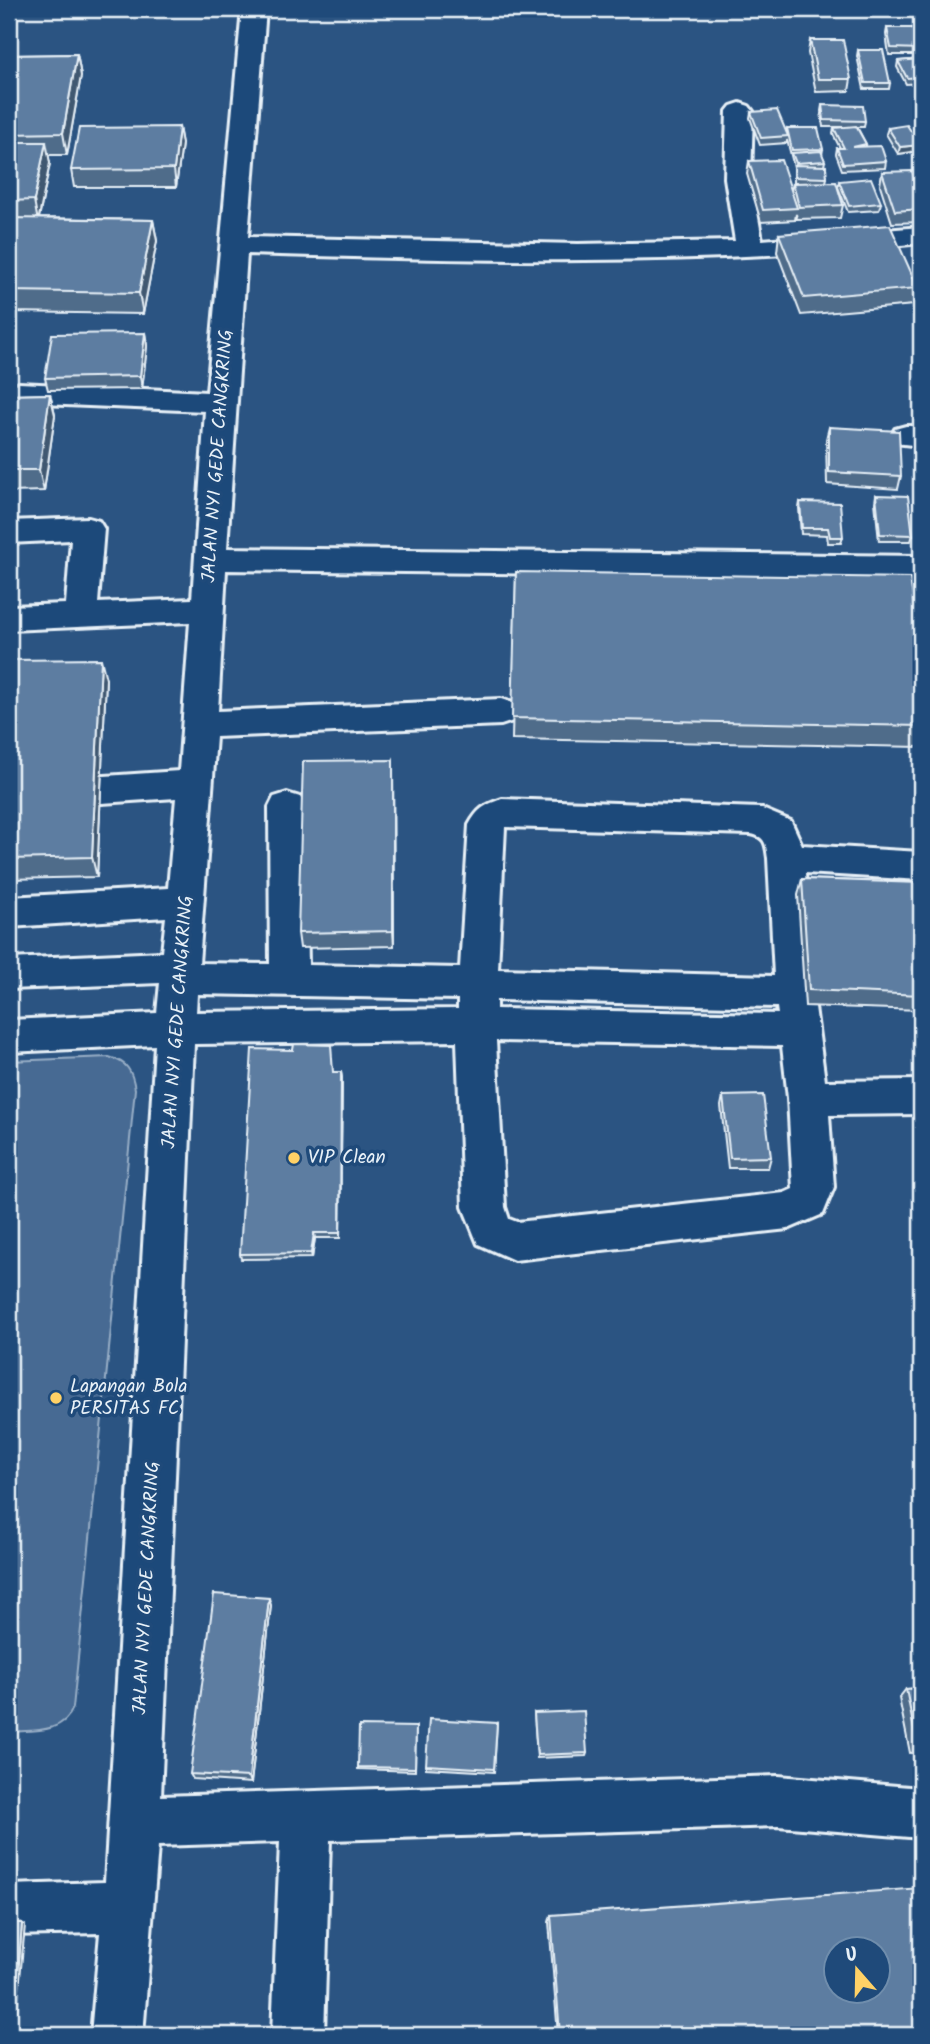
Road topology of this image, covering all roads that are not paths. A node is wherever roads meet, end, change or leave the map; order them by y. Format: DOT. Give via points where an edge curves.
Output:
graph roads {
  1 [pos="254,9"];
  2 [pos="740,111"];
  3 [pos="921,235"];
  4 [pos="234,245"];
  5 [pos="750,249"];
  6 [pos="19,393"];
  7 [pos="221,401"];
  8 [pos="9,532"];
  9 [pos="209,559"];
  10 [pos="921,567"];
  11 [pos="207,610"];
  12 [pos="81,615"];
  13 [pos="9,618"];
  14 [pos="501,712"];
  15 [pos="200,725"];
  16 [pos="9,749"];
  17 [pos="195,783"];
  18 [pos="287,807"];
  19 [pos="786,858"];
  20 [pos="921,866"];
  21 [pos="186,902"];
  22 [pos="9,912"];
  23 [pos="180,973"];
  24 [pos="9,974"];
  25 [pos="289,982"];
  26 [pos="339,982"];
  27 [pos="477,984"];
  28 [pos="794,992"];
  29 [pos="476,1023"];
  30 [pos="335,1026"];
  31 [pos="175,1028"];
  32 [pos="798,1030"];
  33 [pos="9,1036"];
  34 [pos="921,1097"];
  35 [pos="808,1098"];
  36 [pos="921,1813"];
  37 [pos="306,1819"];
  38 [pos="135,1822"];
  39 [pos="128,1907"];
  40 [pos="9,1910"];
  41 [pos="117,2035"];
  42 [pos="298,2035"];
  1 -- 4 [label="street, JALAN NYI GEDE CANGKRING"];
  2 -- 5 [label="street" via="738,178"];
  3 -- 5 [label="street"];
  4 -- 5 [label="street" via="484,253"];
  4 -- 7 [label="street, JALAN NYI GEDE CANGKRING"];
  6 -- 7 [label="street"];
  7 -- 9 [label="street, JALAN NYI GEDE CANGKRING"];
  8 -- 12 [label="street" via="89,528"];
  9 -- 10 [label="street"];
  9 -- 11 [label="street, JALAN NYI GEDE CANGKRING"];
  11 -- 12 [label="street"];
  11 -- 15 [label="street, JALAN NYI GEDE CANGKRING"];
  12 -- 13 [label="street"];
  14 -- 15 [label="street"];
  15 -- 17 [label="street, JALAN NYI GEDE CANGKRING"];
  16 -- 17 [label="street" via="44,748 41,794"];
  17 -- 21 [label="street, JALAN NYI GEDE CANGKRING"];
  18 -- 25 [label="street"];
  19 -- 20 [label="street"];
  19 -- 27 [label="street" via="784,836 772,824 751,820 502,813 492,817 487,825"];
  19 -- 28 [label="street"];
  21 -- 22 [label="street"];
  21 -- 23 [label="street, JALAN NYI GEDE CANGKRING"];
  23 -- 24 [label="street"];
  23 -- 25 [label="street"];
  23 -- 31 [label="street, JALAN NYI GEDE CANGKRING"];
  25 -- 26 [label="street"];
  26 -- 27 [label="street"];
  26 -- 30 [label="street"];
  27 -- 28 [label="street"];
  27 -- 29 [label="street"];
  28 -- 32 [label="street"];
  29 -- 30 [label="street"];
  29 -- 32 [label="street"];
  29 -- 35 [label="street" via="484,1208 493,1231 514,1241 788,1211 809,1202 814,1187"];
  30 -- 31 [label="street"];
  31 -- 33 [label="street"];
  31 -- 38 [label="street, JALAN NYI GEDE CANGKRING"];
  32 -- 35 [label="street"];
  34 -- 35 [label="street"];
  36 -- 37 [label="street" via="778,1801"];
  37 -- 38 [label="street"];
  37 -- 42 [label="street"];
  38 -- 39 [label="street, JALAN NYI GEDE CANGKRING"];
  39 -- 40 [label="street"];
  39 -- 41 [label="street, JALAN NYI GEDE CANGKRING"];
}
